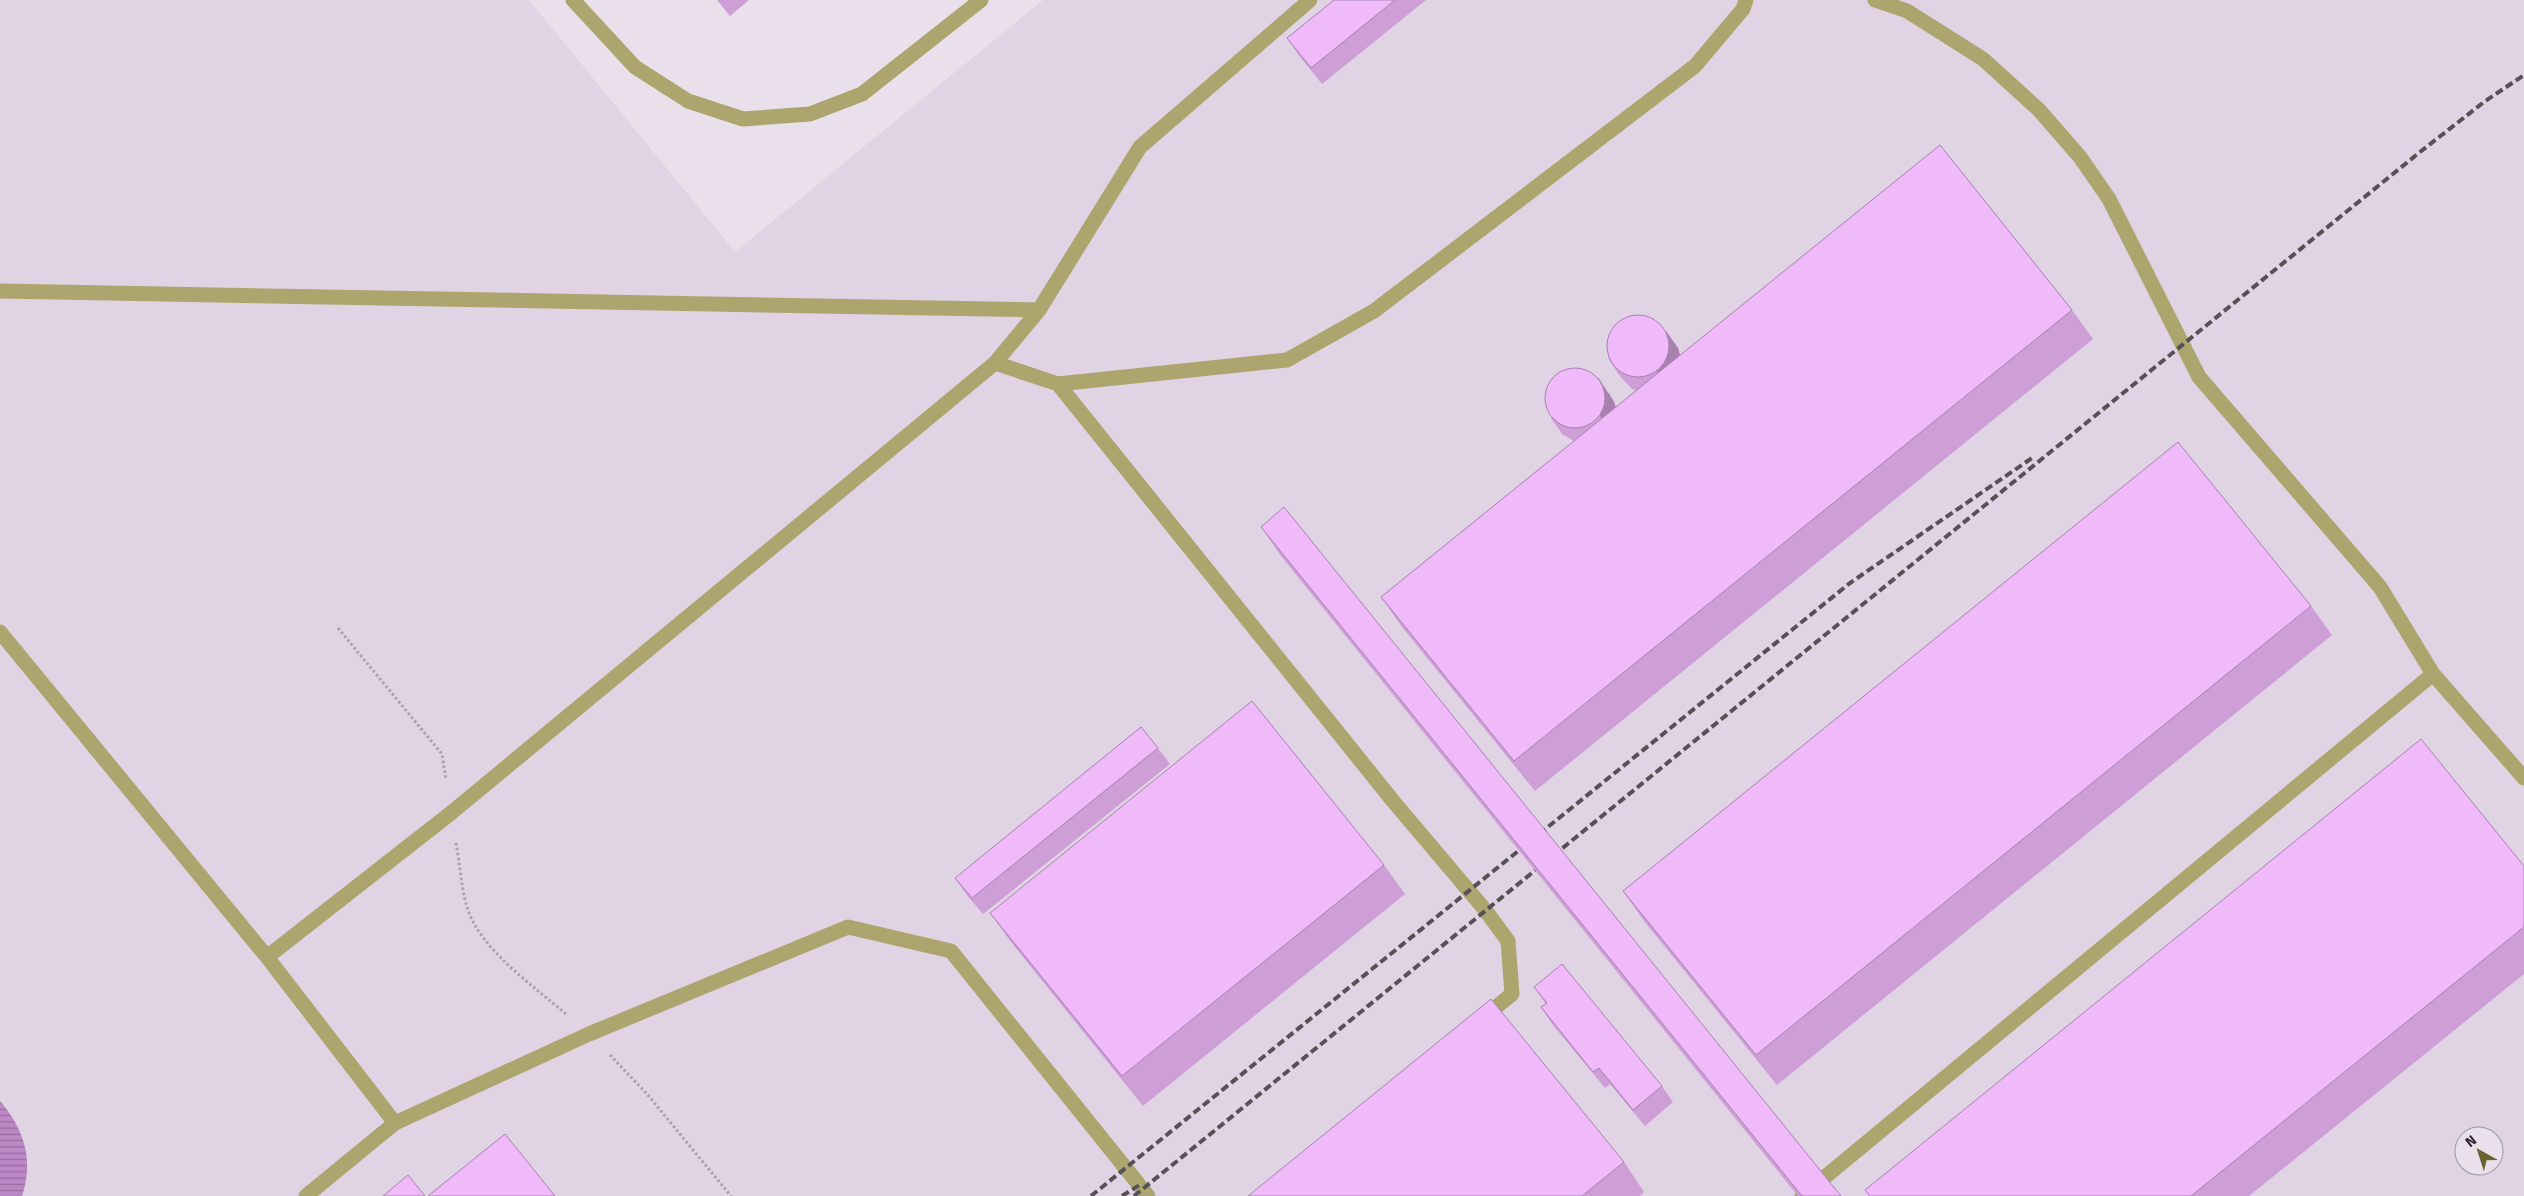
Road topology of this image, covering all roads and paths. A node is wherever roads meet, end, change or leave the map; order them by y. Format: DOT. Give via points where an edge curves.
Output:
graph roads {
  1 [pos="573,0"];
  2 [pos="981,0"];
  3 [pos="1310,0"];
  4 [pos="1746,0"];
  5 [pos="1875,0"];
  6 [pos="0,292"];
  7 [pos="1040,310"];
  8 [pos="995,364"];
  9 [pos="1058,384"];
  10 [pos="338,628"];
  11 [pos="0,632"];
  12 [pos="2433,674"];
  13 [pos="2524,778"];
  14 [pos="452,814"];
  15 [pos="267,957"];
  16 [pos="1475,1025"];
  17 [pos="589,1034"];
  18 [pos="395,1123"];
  19 [pos="306,1196"];
  20 [pos="731,1196"];
  21 [pos="1148,1196"];
  22 [pos="1802,1196"];
  1 -- 2 [label="lane" via="635,67 688,101 743,119 810,114 862,94"];
  3 -- 7 [label="lane" via="1140,147"];
  4 -- 9 [label="lane" via="1743,9 1695,66 1374,311 1287,360"];
  5 -- 12 [label="lane" via="1907,11 1982,58 2039,110 2080,158 2109,199 2199,377 2380,587"];
  6 -- 7 [label="lane"];
  7 -- 8 [label="lane"];
  8 -- 9 [label="lane"];
  8 -- 14 [label="lane"];
  9 -- 16 [label="lane" via="1508,941 1512,994"];
  10 -- 14 [label="path" via="442,754"];
  11 -- 15 [label="lane"];
  12 -- 13 [label="lane"];
  12 -- 22 [label="lane"];
  14 -- 15 [label="lane"];
  14 -- 17 [label="path" via="467,908 482,937"];
  15 -- 18 [label="lane"];
  17 -- 18 [label="lane"];
  17 -- 20 [label="path" via="647,1094"];
  17 -- 21 [label="lane" via="848,927 951,951"];
  18 -- 19 [label="lane"];
}
